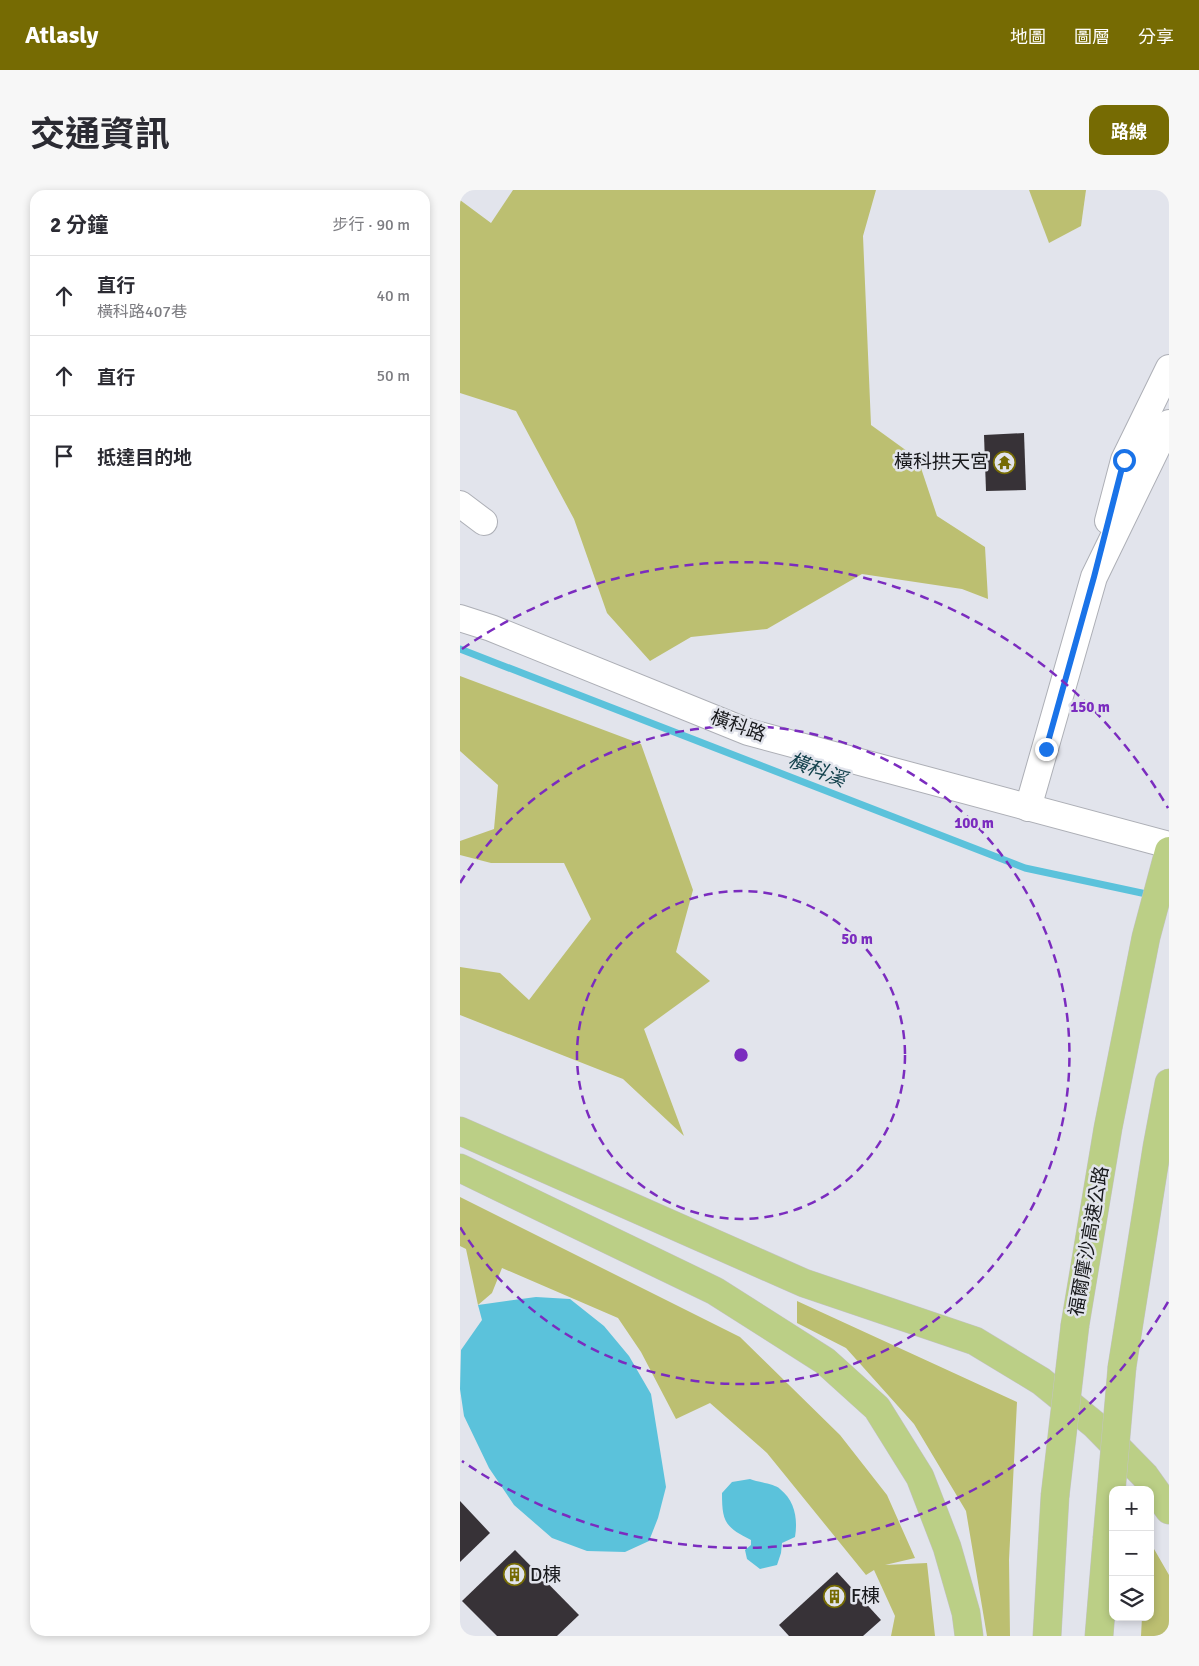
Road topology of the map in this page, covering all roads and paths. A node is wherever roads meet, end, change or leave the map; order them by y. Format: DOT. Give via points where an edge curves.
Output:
graph roads {
  1 [pos="1169,368"];
  2 [pos="1169,422"];
  3 [pos="460,504"];
  4 [pos="484,522"];
  5 [pos="1094,577"];
  6 [pos="460,618"];
  7 [pos="1028,808"];
  8 [pos="1169,845"];
  9 [pos="1169,851"];
  10 [pos="1169,1083"];
  11 [pos="460,1131"];
  12 [pos="460,1168"];
  13 [pos="1169,1510"];
  14 [pos="969,1636"];
  15 [pos="1047,1636"];
  16 [pos="1099,1636"];
  1 -- 5 [label="street" via="1124,460"];
  2 -- 5 [label="street"];
  3 -- 4 [label="street"];
  5 -- 7 [label="street"];
  6 -- 7 [label="street, 橫科路" via="748,732"];
  7 -- 8 [label="street, 橫科路"];
  9 -- 15 [label="highway, 福爾摩沙高速公路, bridge" via="1146,937 1108,1128 1075,1325 1055,1496"];
  10 -- 16 [label="highway, bridge" via="1122,1367"];
  11 -- 13 [label="highway" via="804,1283 976,1341 1041,1381 1096,1426 1144,1476"];
  12 -- 14 [label="highway" via="714,1291 825,1361 877,1408 920,1477 947,1547 966,1613"];
}
